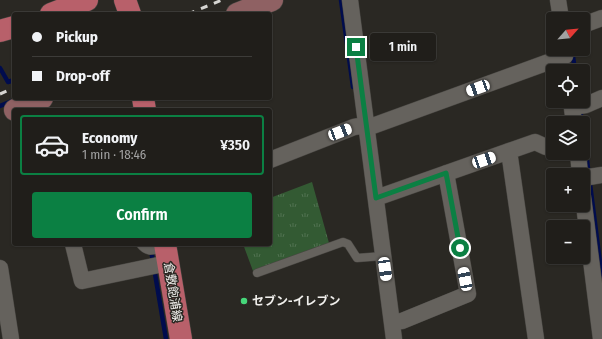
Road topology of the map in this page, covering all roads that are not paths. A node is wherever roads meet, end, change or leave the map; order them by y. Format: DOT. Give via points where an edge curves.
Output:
graph roads {
  1 [pos="87,0"];
  2 [pos="125,0"];
  3 [pos="272,0"];
  4 [pos="350,0"];
  5 [pos="558,0"];
  6 [pos="56,12"];
  7 [pos="129,12"];
  8 [pos="242,12"];
  9 [pos="559,12"];
  10 [pos="602,18"];
  11 [pos="590,22"];
  12 [pos="12,28"];
  13 [pos="0,31"];
  14 [pos="566,59"];
  15 [pos="602,98"];
  16 [pos="37,100"];
  17 [pos="590,101"];
  18 [pos="19,108"];
  19 [pos="12,111"];
  20 [pos="0,117"];
  21 [pos="362,126"];
  22 [pos="546,147"];
  23 [pos="509,151"];
  24 [pos="272,159"];
  25 [pos="446,173"];
  26 [pos="376,198"];
  27 [pos="585,212"];
  28 [pos="73,246"];
  29 [pos="142,246"];
  30 [pos="160,254"];
  31 [pos="378,256"];
  32 [pos="0,268"];
  33 [pos="257,273"];
  34 [pos="392,322"];
  35 [pos="11,339"];
  36 [pos="180,339"];
  37 [pos="394,339"];
  38 [pos="536,339"];
  39 [pos="601,339"];
  1 -- 6 [label="main road"];
  2 -- 7 [label="main road"];
  3 -- 8 [label="street"];
  4 -- 21 [label="street"];
  5 -- 9 [label="street"];
  10 -- 11 [label="street"];
  12 -- 13 [label="main road"];
  14 -- 21 [label="street"];
  15 -- 17 [label="street"];
  16 -- 18 [label="street"];
  19 -- 20 [label="street"];
  21 -- 24 [label="street"];
  21 -- 26 [label="street"];
  22 -- 23 [label="street" via="535,142"];
  23 -- 25 [label="street"];
  23 -- 38 [label="street"];
  25 -- 26 [label="street"];
  25 -- 34 [label="street" via="468,294 402,321"];
  26 -- 31 [label="street"];
  27 -- 39 [label="street"];
  28 -- 30 [label="street" via="82,281"];
  29 -- 30 [label="lane"];
  30 -- 36 [label="main road, 倉敷飽浦線"];
  31 -- 33 [label="lane" via="357,258 348,244 343,242"];
  31 -- 34 [label="street"];
  32 -- 35 [label="street"];
  34 -- 37 [label="street"];
}
